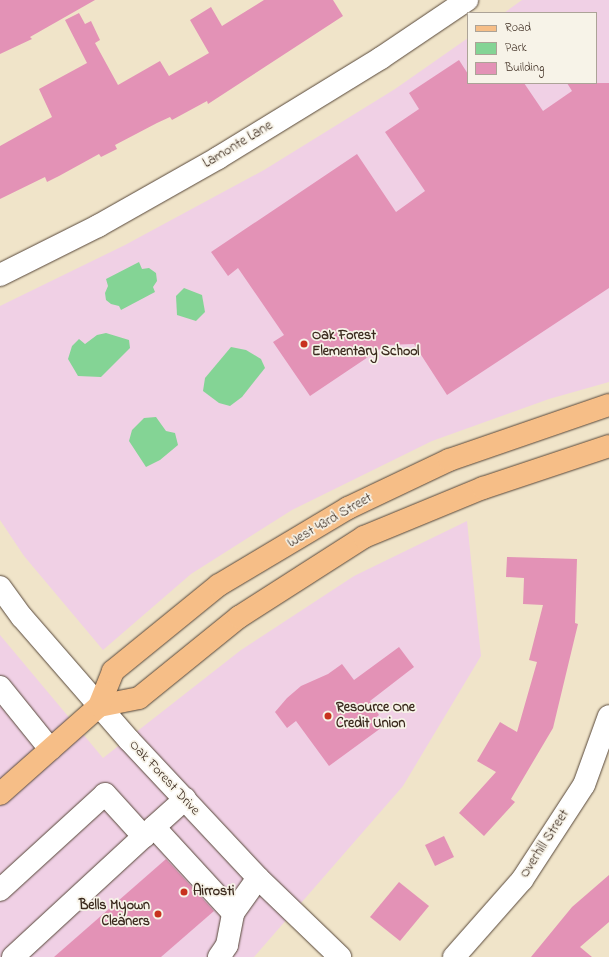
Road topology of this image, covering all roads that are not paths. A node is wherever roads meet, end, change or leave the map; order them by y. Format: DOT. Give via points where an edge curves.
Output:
graph roads {
  1 [pos="467,0"];
  2 [pos="0,275"];
  3 [pos="608,409"];
  4 [pos="609,446"];
  5 [pos="0,587"];
  6 [pos="0,687"];
  7 [pos="99,706"];
  8 [pos="609,716"];
  9 [pos="50,749"];
  10 [pos="0,794"];
  11 [pos="184,800"];
  12 [pos="149,832"];
  13 [pos="258,878"];
  14 [pos="0,890"];
  15 [pos="233,913"];
  16 [pos="13,957"];
  17 [pos="219,957"];
  18 [pos="340,957"];
  19 [pos="454,957"];
  1 -- 2 [label="street, Lamonte Lane" via="381,58 218,158 98,226"];
  3 -- 7 [label="main road, West 43rd Street" via="449,460 348,508 219,585 113,671"];
  4 -- 7 [label="main road, West 43rd Street" via="483,488 364,537 239,616 139,698"];
  5 -- 7 [label="street, Oak Forest Drive"];
  6 -- 9 [label="street"];
  7 -- 9 [label="main road, West 43rd Street"];
  7 -- 11 [label="street, Oak Forest Drive"];
  8 -- 19 [label="street, Overhill Street" via="584,785 522,880"];
  9 -- 10 [label="main road, West 43rd Street"];
  11 -- 12 [label="street"];
  11 -- 13 [label="street, Oak Forest Drive"];
  12 -- 14 [label="street" via="105,794"];
  12 -- 15 [label="street"];
  12 -- 16 [label="street"];
  13 -- 15 [label="street"];
  13 -- 18 [label="street, Oak Forest Drive"];
  15 -- 17 [label="street" via="227,945"];
}
